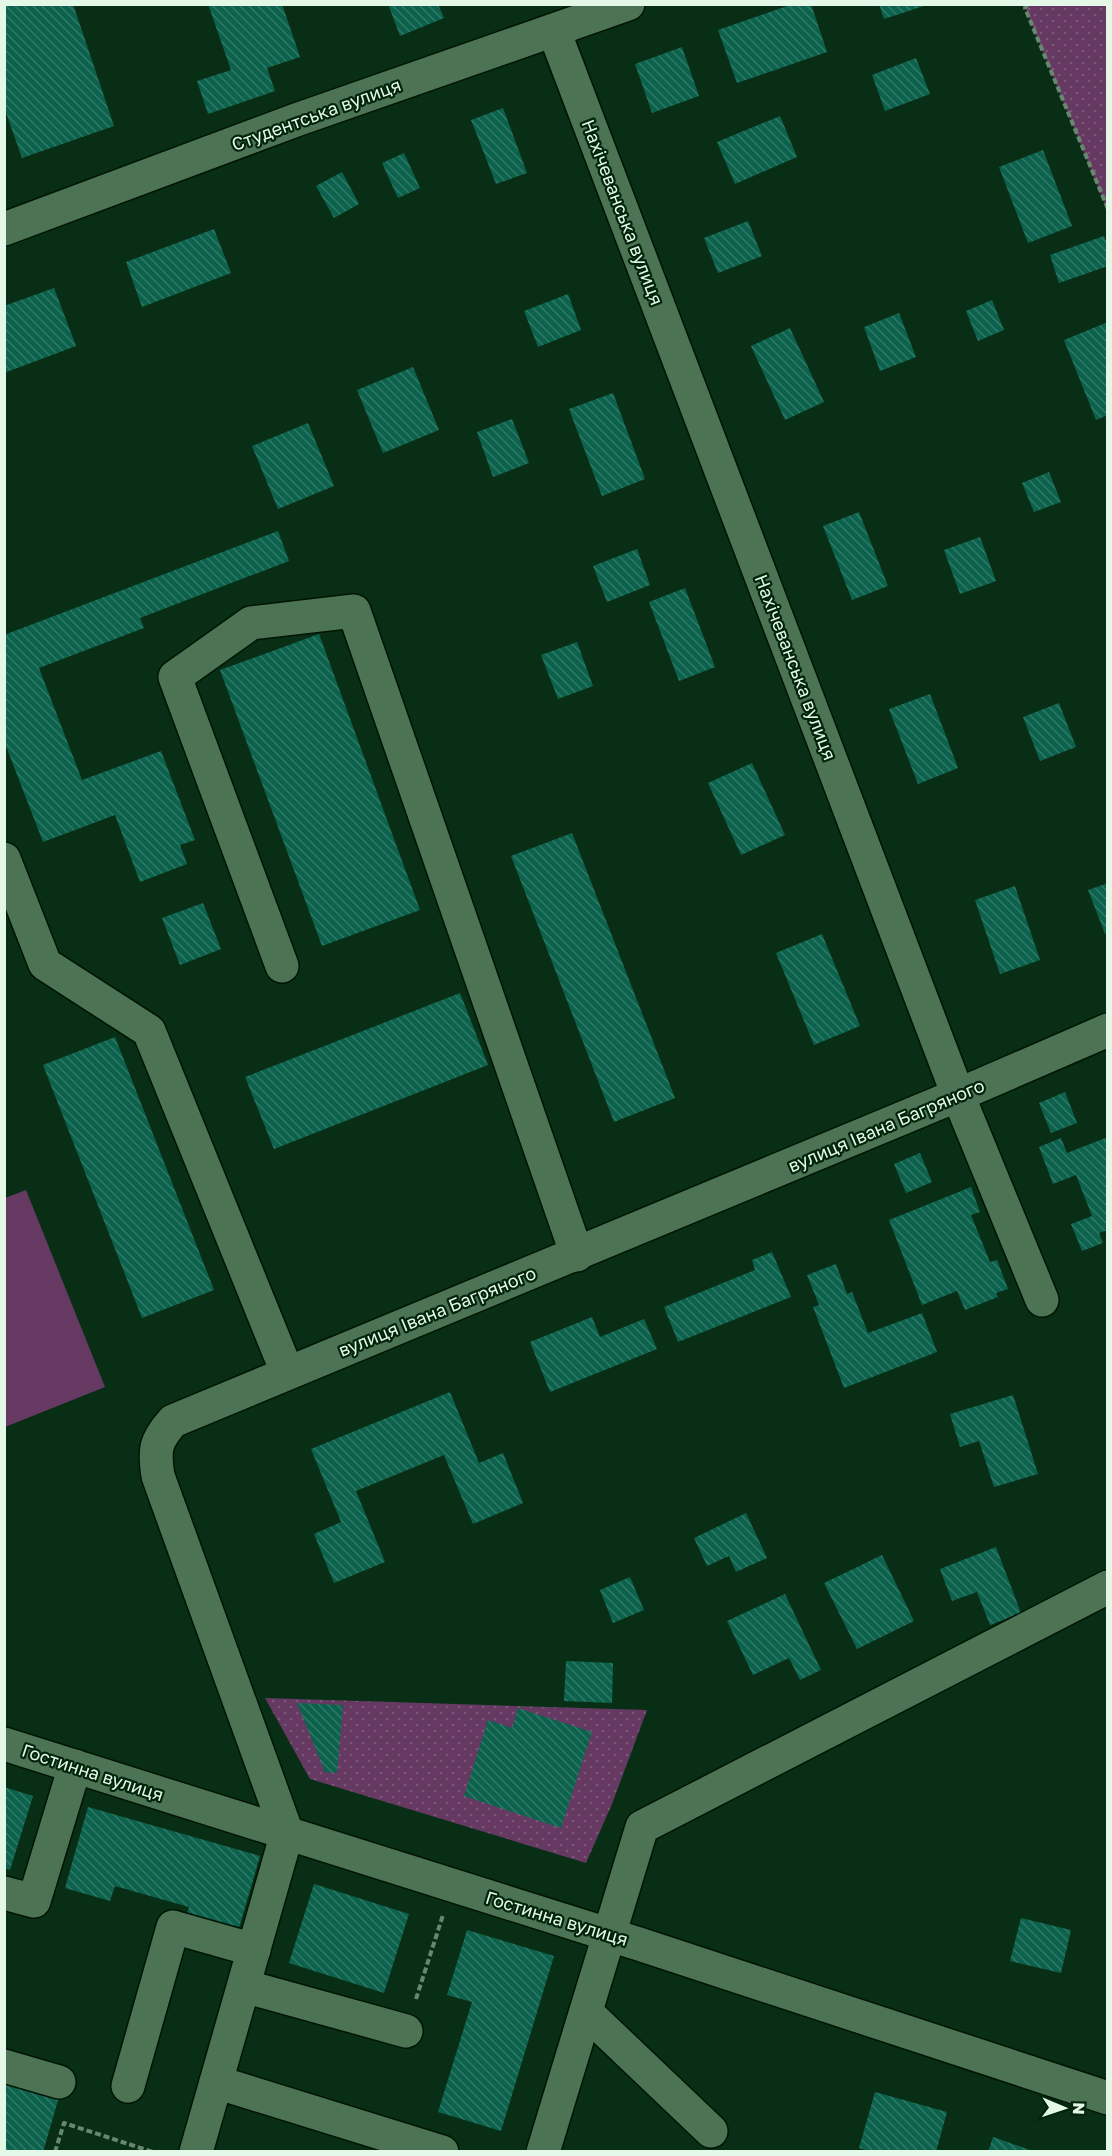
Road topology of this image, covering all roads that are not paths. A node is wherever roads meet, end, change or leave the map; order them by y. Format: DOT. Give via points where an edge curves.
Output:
graph roads {
  1 [pos="628,4"];
  2 [pos="554,31"];
  3 [pos="4,229"];
  4 [pos="4,859"];
  5 [pos="282,966"];
  6 [pos="1107,1030"];
  7 [pos="958,1095"];
  8 [pos="577,1255"];
  9 [pos="1042,1300"];
  10 [pos="287,1372"];
  11 [pos="1107,1587"];
  12 [pos="4,1744"];
  13 [pos="75,1766"];
  14 [pos="287,1833"];
  15 [pos="4,1893"];
  16 [pos="609,1935"];
  17 [pos="254,1950"];
  18 [pos="244,1986"];
  19 [pos="585,2012"];
  20 [pos="406,2031"];
  21 [pos="4,2066"];
  22 [pos="59,2082"];
  23 [pos="216,2082"];
  24 [pos="128,2086"];
  25 [pos="1107,2098"];
  26 [pos="711,2131"];
  27 [pos="196,2151"];
  28 [pos="442,2151"];
  29 [pos="543,2151"];
  1 -- 2 [label="street, Студентська вулиця"];
  2 -- 3 [label="street, Студентська вулиця" via="296,120"];
  2 -- 7 [label="street, Нахічеванська вулиця"];
  4 -- 10 [label="street" via="45,964 149,1031"];
  5 -- 8 [label="street" via="175,677 251,623 354,611"];
  6 -- 7 [label="street, вулиця Івана Багряного"];
  7 -- 8 [label="street, вулиця Івана Багряного"];
  7 -- 9 [label="street, Нахічеванська вулиця"];
  8 -- 10 [label="street, вулиця Івана Багряного"];
  10 -- 14 [label="street, вулиця Івана Багряного" via="173,1421 159,1436 155,1455 158,1476"];
  11 -- 16 [label="street" via="642,1827"];
  12 -- 13 [label="street, Гостинна вулиця"];
  13 -- 14 [label="street, Гостинна вулиця"];
  13 -- 15 [label="street" via="34,1901"];
  14 -- 16 [label="street, Гостинна вулиця"];
  14 -- 17 [label="street"];
  16 -- 19 [label="street"];
  16 -- 25 [label="street, Гостинна вулиця"];
  17 -- 18 [label="street"];
  17 -- 24 [label="street" via="173,1927"];
  18 -- 20 [label="street"];
  18 -- 23 [label="street"];
  19 -- 26 [label="street"];
  19 -- 29 [label="street"];
  21 -- 22 [label="street"];
  23 -- 27 [label="street"];
  23 -- 28 [label="street"];
}
